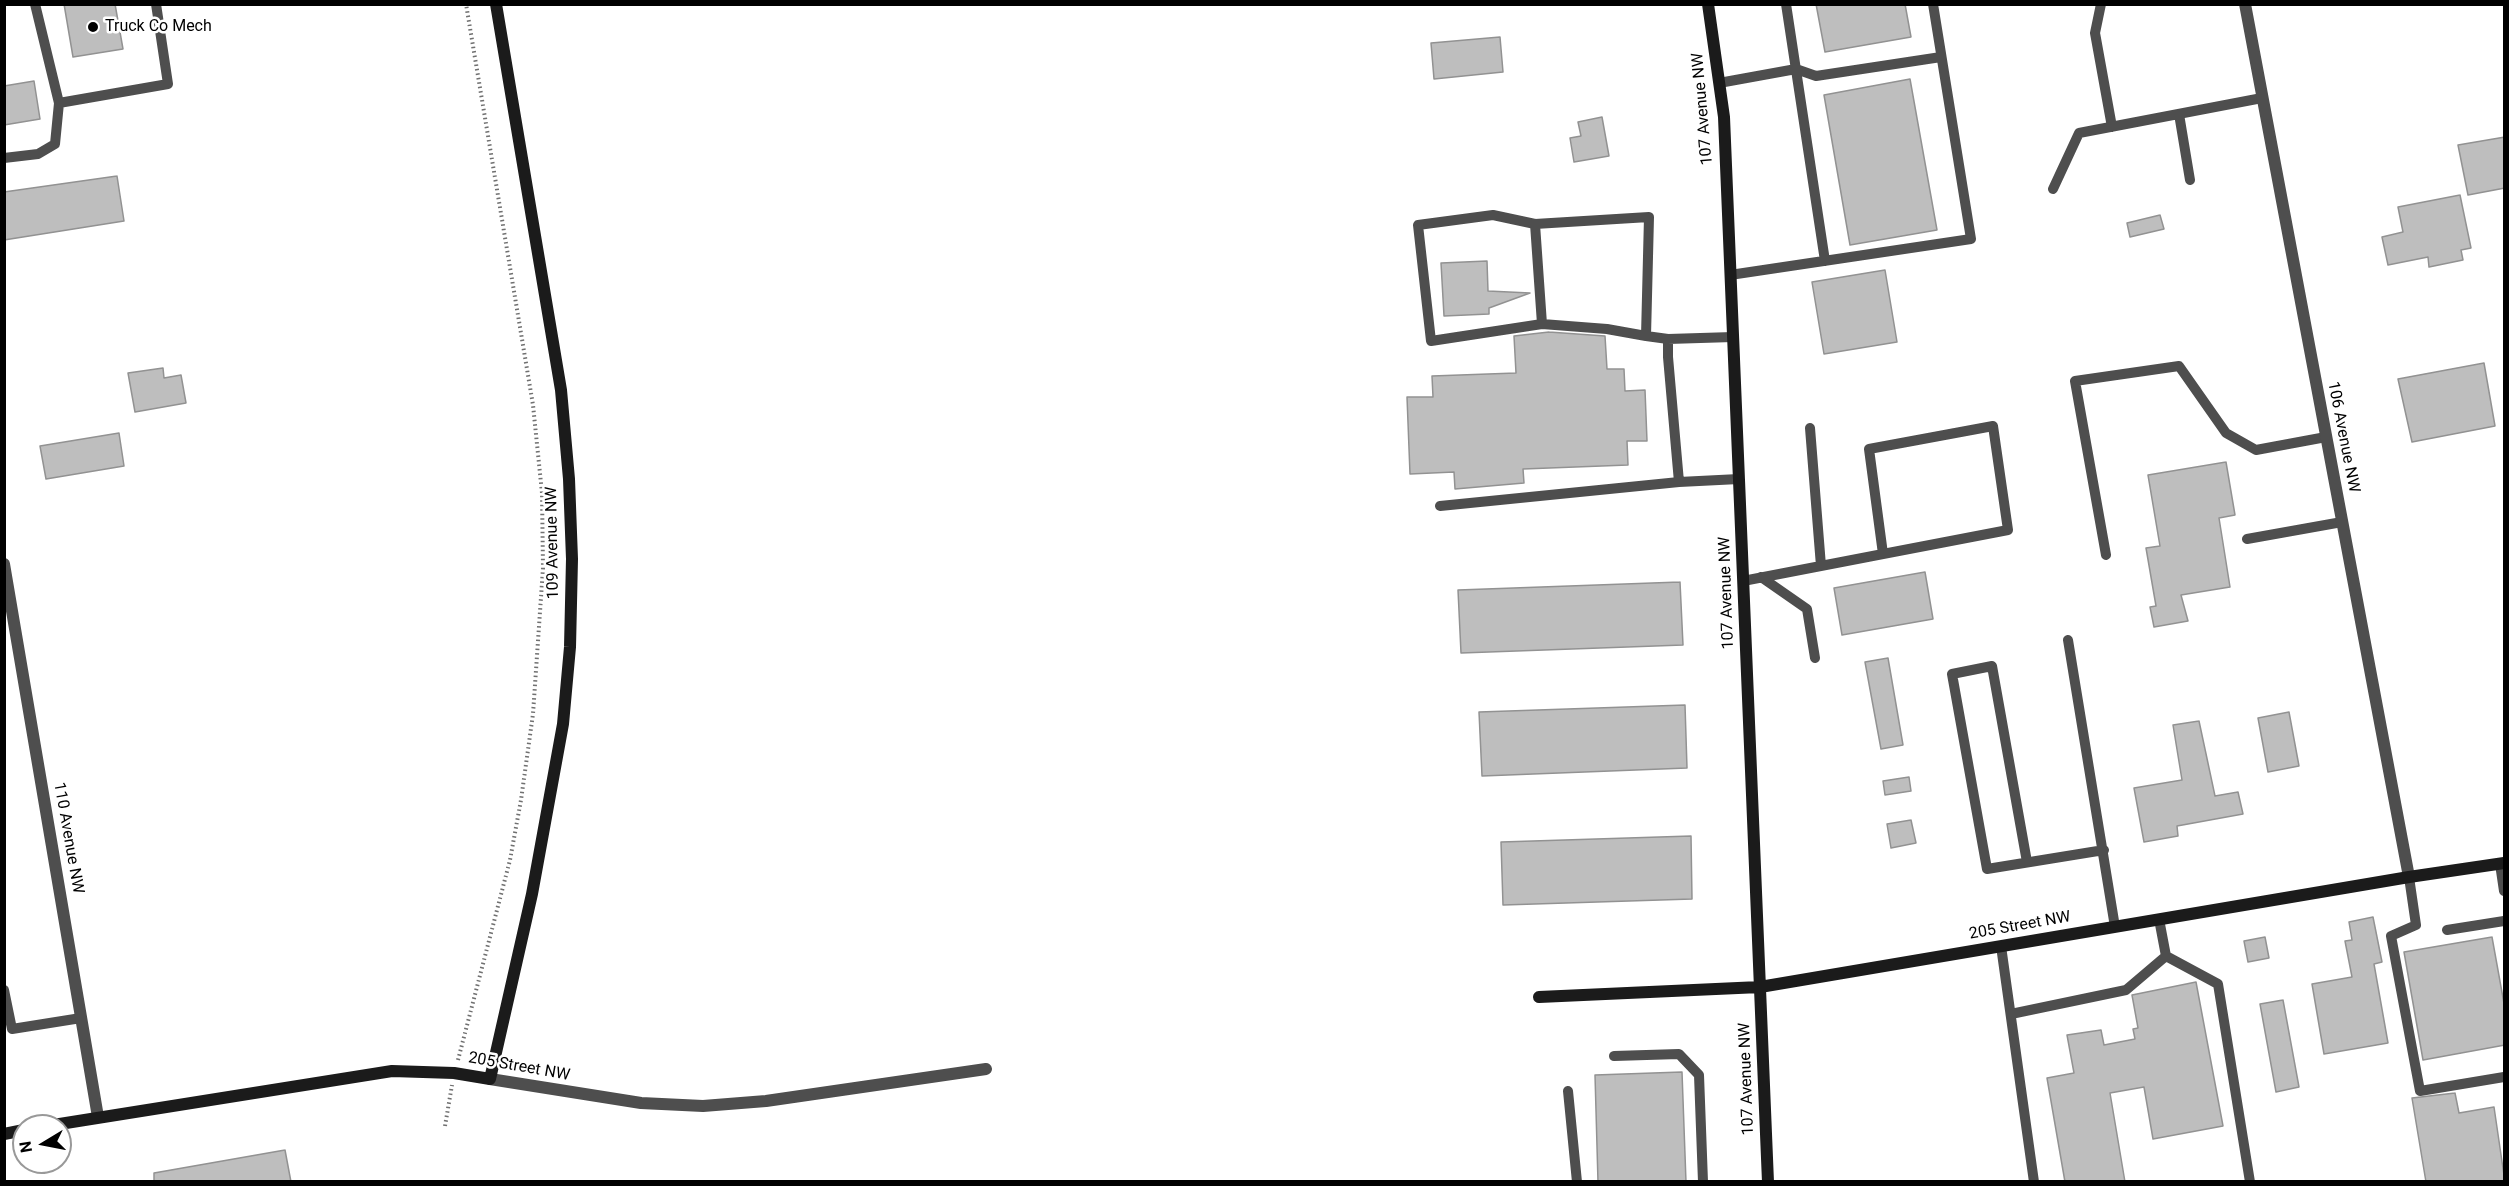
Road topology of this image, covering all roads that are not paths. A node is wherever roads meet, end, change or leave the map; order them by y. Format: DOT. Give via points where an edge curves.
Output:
graph roads {
  1 [pos="35,4"];
  2 [pos="156,4"];
  3 [pos="496,4"];
  4 [pos="1708,4"];
  5 [pos="1786,4"];
  6 [pos="1933,4"];
  7 [pos="2101,4"];
  8 [pos="2245,4"];
  9 [pos="1941,57"];
  10 [pos="1796,69"];
  11 [pos="1719,83"];
  12 [pos="2262,98"];
  13 [pos="59,103"];
  14 [pos="2179,114"];
  15 [pos="2112,127"];
  16 [pos="4,158"];
  17 [pos="2190,180"];
  18 [pos="2053,189"];
  19 [pos="1534,224"];
  20 [pos="1825,261"];
  21 [pos="1730,275"];
  22 [pos="1542,324"];
  23 [pos="1646,336"];
  24 [pos="1733,337"];
  25 [pos="1668,339"];
  26 [pos="1810,428"];
  27 [pos="2326,438"];
  28 [pos="1739,479"];
  29 [pos="1679,482"];
  30 [pos="1440,506"];
  31 [pos="2342,522"];
  32 [pos="2247,539"];
  33 [pos="1883,554"];
  34 [pos="2106,555"];
  35 [pos="4,564"];
  36 [pos="1821,566"];
  37 [pos="1761,577"];
  38 [pos="1743,581"];
  39 [pos="10,629"];
  40 [pos="2068,640"];
  41 [pos="1815,658"];
  42 [pos="2104,850"];
  43 [pos="2027,862"];
  44 [pos="2502,863"];
  45 [pos="2409,876"];
  46 [pos="2505,891"];
  47 [pos="2159,919"];
  48 [pos="2505,921"];
  49 [pos="2115,927"];
  50 [pos="2447,930"];
  51 [pos="2001,946"];
  52 [pos="2166,956"];
  53 [pos="1760,987"];
  54 [pos="4,990"];
  55 [pos="1539,997"];
  56 [pos="2011,1014"];
  57 [pos="81,1018"];
  58 [pos="1614,1056"];
  59 [pos="986,1070"];
  60 [pos="2505,1077"];
  61 [pos="490,1079"];
  62 [pos="1568,1091"];
  63 [pos="98,1117"];
  64 [pos="72,1122"];
  65 [pos="1577,1182"];
  66 [pos="1703,1182"];
  67 [pos="1768,1182"];
  68 [pos="2034,1182"];
  69 [pos="2250,1182"];
  1 -- 13 [label="lane"];
  2 -- 13 [label="lane" via="168,84"];
  3 -- 61 [label="street, 109 Avenue NW" via="561,390 572,559 563,724 532,894"];
  4 -- 11 [label="street, 107 Avenue NW"];
  5 -- 10 [label="lane"];
  6 -- 9 [label="lane"];
  7 -- 15 [label="lane" via="2095,33"];
  8 -- 12 [label="street, 106 Avenue NW"];
  9 -- 10 [label="lane" via="1816,76"];
  9 -- 20 [label="lane" via="1971,239"];
  10 -- 11 [label="lane"];
  10 -- 20 [label="lane"];
  11 -- 21 [label="street, 107 Avenue NW" via="1724,117"];
  12 -- 14 [label="lane"];
  12 -- 27 [label="street, 106 Avenue NW"];
  13 -- 16 [label="lane" via="55,144 38,154"];
  14 -- 15 [label="lane"];
  14 -- 17 [label="lane"];
  15 -- 18 [label="lane" via="2079,133"];
  19 -- 22 [label="lane"];
  19 -- 22 [label="lane" via="1492,216 1418,225 1431,341"];
  19 -- 23 [label="lane" via="1649,217"];
  20 -- 21 [label="lane"];
  21 -- 24 [label="street, 107 Avenue NW"];
  22 -- 23 [label="lane"];
  23 -- 25 [label="lane"];
  24 -- 25 [label="lane"];
  24 -- 28 [label="street, 107 Avenue NW"];
  25 -- 29 [label="lane"];
  26 -- 36 [label="lane"];
  27 -- 31 [label="street, 106 Avenue NW"];
  27 -- 34 [label="lane" via="2256,450 2226,433 2179,366 2075,381"];
  28 -- 29 [label="lane"];
  28 -- 38 [label="street, 107 Avenue NW"];
  29 -- 30 [label="lane"];
  31 -- 32 [label="lane"];
  31 -- 45 [label="street, 106 Avenue NW"];
  33 -- 33 [label="lane" via="2008,530 1993,426 1869,449"];
  33 -- 36 [label="lane"];
  35 -- 39 [label="street, 110 Avenue NW"];
  36 -- 37 [label="lane"];
  37 -- 38 [label="lane"];
  37 -- 41 [label="lane" via="1807,609"];
  38 -- 53 [label="street, 107 Avenue NW"];
  39 -- 57 [label="street, 110 Avenue NW"];
  40 -- 42 [label="lane"];
  42 -- 43 [label="lane"];
  42 -- 49 [label="lane"];
  43 -- 43 [label="lane" via="1987,869 1952,674 1992,666"];
  44 -- 45 [label="street, 205 Street NW"];
  44 -- 46 [label="lane"];
  45 -- 47 [label="street, 205 Street NW"];
  45 -- 60 [label="lane" via="2416,925 2391,936 2420,1091"];
  47 -- 49 [label="street, 205 Street NW"];
  47 -- 52 [label="lane"];
  48 -- 50 [label="lane"];
  49 -- 51 [label="street, 205 Street NW"];
  51 -- 53 [label="street, 205 Street NW"];
  51 -- 56 [label="lane"];
  52 -- 56 [label="lane" via="2126,990"];
  52 -- 69 [label="lane" via="2218,984"];
  53 -- 55 [label="street, 205 Street NW"];
  53 -- 67 [label="street, 107 Avenue NW"];
  54 -- 57 [label="lane" via="12,1029"];
  56 -- 68 [label="lane"];
  57 -- 63 [label="street, 110 Avenue NW"];
  58 -- 66 [label="lane" via="1679,1054 1699,1075"];
  59 -- 61 [label="street, 205 Street NW" via="703,1106 640,1103"];
  61 -- 63 [label="street, 205 Street NW" via="454,1073 392,1071"];
  62 -- 65 [label="lane"];
  63 -- 64 [label="street, 205 Street NW"];
}
